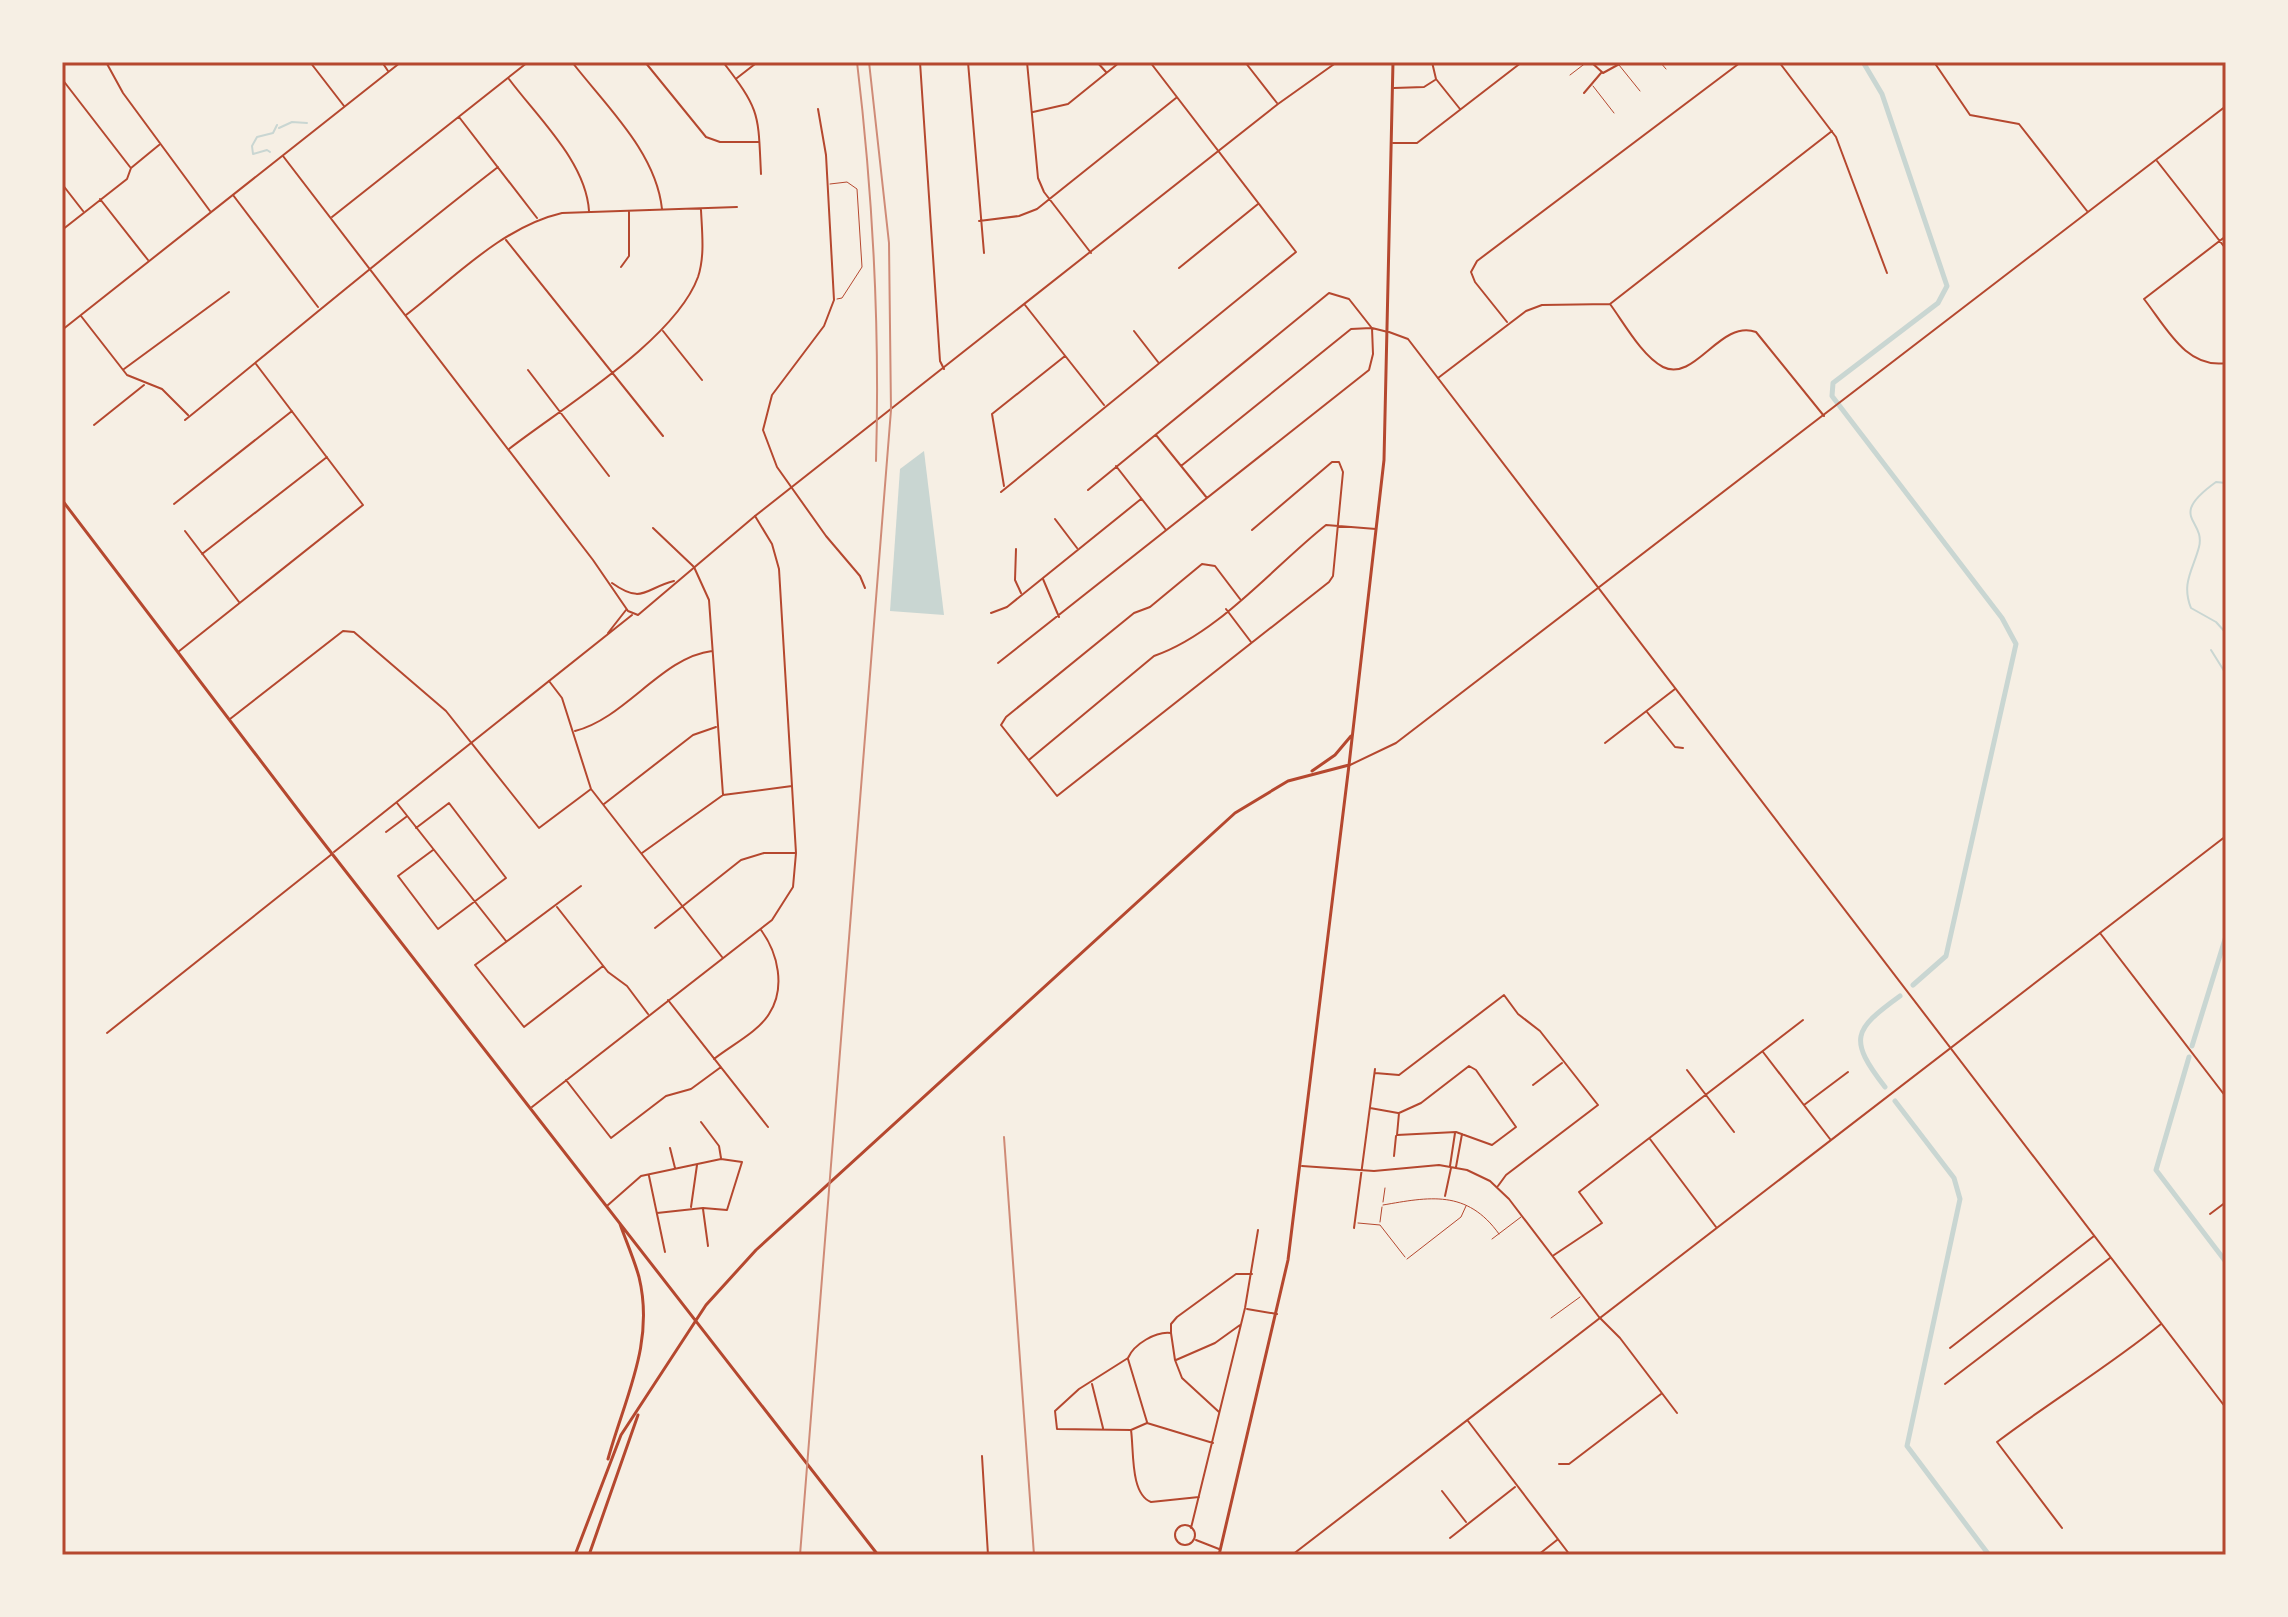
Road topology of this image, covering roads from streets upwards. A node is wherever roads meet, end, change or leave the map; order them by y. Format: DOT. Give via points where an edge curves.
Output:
graph roads {
  1 [pos="106,62"];
  2 [pos="310,62"];
  3 [pos="382,62"];
  4 [pos="401,62"];
  5 [pos="528,62"];
  6 [pos="572,62"];
  7 [pos="645,62"];
  8 [pos="723,62"];
  9 [pos="920,62"];
  10 [pos="968,62"];
  11 [pos="1027,62"];
  12 [pos="1097,62"];
  13 [pos="1120,62"];
  14 [pos="1150,62"];
  15 [pos="1245,62"];
  16 [pos="1337,62"];
  17 [pos="1393,62"];
  18 [pos="1522,62"];
  19 [pos="1591,62"];
  20 [pos="1741,62"];
  21 [pos="1779,62"];
  22 [pos="1934,62"];
  23 [pos="1432,63"];
  24 [pos="1621,63"];
  25 [pos="755,64"];
  26 [pos="389,72"];
  27 [pos="1107,73"];
  28 [pos="1603,73"];
  29 [pos="508,78"];
  30 [pos="62,79"];
  31 [pos="736,79"];
  32 [pos="1436,79"];
  33 [pos="1394,88"];
  34 [pos="1584,93"];
  35 [pos="1177,97"];
  36 [pos="1278,104"];
  37 [pos="2226,106"];
  38 [pos="345,107"];
  39 [pos="818,109"];
  40 [pos="1461,110"];
  41 [pos="1031,112"];
  42 [pos="459,117"];
  43 [pos="1832,131"];
  44 [pos="759,142"];
  45 [pos="1393,143"];
  46 [pos="161,144"];
  47 [pos="1219,152"];
  48 [pos="283,156"];
  49 [pos="2156,160"];
  50 [pos="498,167"];
  51 [pos="131,168"];
  52 [pos="761,174"];
  53 [pos="62,184"];
  54 [pos="233,195"];
  55 [pos="100,199"];
  56 [pos="1050,200"];
  57 [pos="1259,204"];
  58 [pos="737,207"];
  59 [pos="701,209"];
  60 [pos="662,210"];
  61 [pos="629,211"];
  62 [pos="84,212"];
  63 [pos="211,212"];
  64 [pos="589,212"];
  65 [pos="2088,212"];
  66 [pos="331,218"];
  67 [pos="538,219"];
  68 [pos="979,221"];
  69 [pos="62,230"];
  70 [pos="2226,236"];
  71 [pos="505,238"];
  72 [pos="2219,241"];
  73 [pos="2226,249"];
  74 [pos="984,253"];
  75 [pos="1091,253"];
  76 [pos="149,261"];
  77 [pos="621,267"];
  78 [pos="369,268"];
  79 [pos="1179,268"];
  80 [pos="1887,273"];
  81 [pos="229,292"];
  82 [pos="1610,304"];
  83 [pos="1025,305"];
  84 [pos="318,308"];
  85 [pos="80,315"];
  86 [pos="405,315"];
  87 [pos="1507,323"];
  88 [pos="1372,328"];
  89 [pos="62,330"];
  90 [pos="662,330"];
  91 [pos="1134,331"];
  92 [pos="1389,332"];
  93 [pos="1065,356"];
  94 [pos="1159,362"];
  95 [pos="2226,363"];
  96 [pos="256,364"];
  97 [pos="944,369"];
  98 [pos="123,370"];
  99 [pos="528,370"];
  100 [pos="611,371"];
  101 [pos="1437,378"];
  102 [pos="702,380"];
  103 [pos="145,384"];
  104 [pos="1105,406"];
  105 [pos="559,410"];
  106 [pos="292,411"];
  107 [pos="189,416"];
  108 [pos="1824,416"];
  109 [pos="185,420"];
  110 [pos="94,425"];
  111 [pos="1155,434"];
  112 [pos="663,436"];
  113 [pos="508,450"];
  114 [pos="327,457"];
  115 [pos="1115,466"];
  116 [pos="1181,466"];
  117 [pos="609,476"];
  118 [pos="1004,486"];
  119 [pos="792,487"];
  120 [pos="1088,490"];
  121 [pos="1001,492"];
  122 [pos="1141,499"];
  123 [pos="1208,499"];
  124 [pos="62,500"];
  125 [pos="174,504"];
  126 [pos="755,516"];
  127 [pos="1055,519"];
  128 [pos="1336,527"];
  129 [pos="653,528"];
  130 [pos="1378,529"];
  131 [pos="1252,530"];
  132 [pos="185,531"];
  133 [pos="1167,531"];
  134 [pos="1016,549"];
  135 [pos="1078,549"];
  136 [pos="202,554"];
  137 [pos="694,567"];
  138 [pos="1042,578"];
  139 [pos="675,581"];
  140 [pos="610,582"];
  141 [pos="865,588"];
  142 [pos="1599,589"];
  143 [pos="631,593"];
  144 [pos="643,594"];
  145 [pos="1022,594"];
  146 [pos="1240,599"];
  147 [pos="240,603"];
  148 [pos="625,603"];
  149 [pos="648,604"];
  150 [pos="626,609"];
  151 [pos="1226,609"];
  152 [pos="991,613"];
  153 [pos="632,614"];
  154 [pos="1060,618"];
  155 [pos="608,634"];
  156 [pos="1251,643"];
  157 [pos="714,651"];
  158 [pos="178,652"];
  159 [pos="998,663"];
  160 [pos="549,681"];
  161 [pos="1676,689"];
  162 [pos="1647,711"];
  163 [pos="230,719"];
  164 [pos="719,727"];
  165 [pos="574,732"];
  166 [pos="1353,734"];
  167 [pos="471,743"];
  168 [pos="1605,743"];
  169 [pos="1683,748"];
  170 [pos="1029,760"];
  171 [pos="1349,765"];
  172 [pos="1309,773"];
  173 [pos="792,786"];
  174 [pos="591,789"];
  175 [pos="723,795"];
  176 [pos="397,803"];
  177 [pos="603,805"];
  178 [pos="407,816"];
  179 [pos="416,828"];
  180 [pos="386,832"];
  181 [pos="2226,836"];
  182 [pos="433,850"];
  183 [pos="796,853"];
  184 [pos="332,854"];
  185 [pos="641,854"];
  186 [pos="581,886"];
  187 [pos="475,900"];
  188 [pos="556,905"];
  189 [pos="682,907"];
  190 [pos="655,928"];
  191 [pos="761,929"];
  192 [pos="2100,933"];
  193 [pos="506,942"];
  194 [pos="723,958"];
  195 [pos="603,966"];
  196 [pos="668,1000"];
  197 [pos="649,1015"];
  198 [pos="1803,1020"];
  199 [pos="107,1033"];
  200 [pos="1952,1048"];
  201 [pos="1763,1052"];
  202 [pos="714,1059"];
  203 [pos="1563,1062"];
  204 [pos="721,1067"];
  205 [pos="1687,1070"];
  206 [pos="1848,1072"];
  207 [pos="566,1080"];
  208 [pos="1533,1085"];
  209 [pos="1706,1095"];
  210 [pos="2226,1097"];
  211 [pos="1804,1106"];
  212 [pos="532,1107"];
  213 [pos="1370,1108"];
  214 [pos="1399,1113"];
  215 [pos="701,1122"];
  216 [pos="768,1127"];
  217 [pos="1456,1132"];
  218 [pos="1734,1132"];
  219 [pos="1462,1133"];
  220 [pos="1397,1135"];
  221 [pos="1650,1139"];
  222 [pos="1830,1139"];
  223 [pos="670,1148"];
  224 [pos="1394,1156"];
  225 [pos="721,1159"];
  226 [pos="697,1164"];
  227 [pos="1299,1166"];
  228 [pos="1452,1167"];
  229 [pos="675,1169"];
  230 [pos="1362,1170"];
  231 [pos="649,1175"];
  232 [pos="1497,1186"];
  233 [pos="1445,1196"];
  234 [pos="2226,1202"];
  235 [pos="608,1205"];
  236 [pos="691,1208"];
  237 [pos="703,1208"];
  238 [pos="657,1213"];
  239 [pos="2210,1214"];
  240 [pos="619,1220"];
  241 [pos="1716,1227"];
  242 [pos="1354,1228"];
  243 [pos="1258,1230"];
  244 [pos="2095,1235"];
  245 [pos="708,1246"];
  246 [pos="665,1252"];
  247 [pos="1552,1256"];
  248 [pos="2111,1257"];
  249 [pos="1252,1274"];
  250 [pos="1245,1308"];
  251 [pos="1277,1314"];
  252 [pos="1599,1317"];
  253 [pos="697,1320"];
  254 [pos="2162,1324"];
  255 [pos="1242,1325"];
  256 [pos="1171,1333"];
  257 [pos="1950,1348"];
  258 [pos="1128,1358"];
  259 [pos="1175,1360"];
  260 [pos="1092,1383"];
  261 [pos="1945,1384"];
  262 [pos="1662,1393"];
  263 [pos="2226,1408"];
  264 [pos="1220,1412"];
  265 [pos="639,1413"];
  266 [pos="1677,1413"];
  267 [pos="1467,1420"];
  268 [pos="1147,1423"];
  269 [pos="1103,1430"];
  270 [pos="1131,1430"];
  271 [pos="1213,1443"];
  272 [pos="982,1456"];
  273 [pos="1559,1464"];
  274 [pos="603,1474"];
  275 [pos="1517,1486"];
  276 [pos="1442,1491"];
  277 [pos="1200,1497"];
  278 [pos="1467,1523"];
  279 [pos="1191,1528"];
  280 [pos="2062,1528"];
  281 [pos="1450,1538"];
  282 [pos="1194,1539"];
  283 [pos="1558,1540"];
  284 [pos="1221,1549"];
  285 [pos="575,1555"];
  286 [pos="589,1555"];
  287 [pos="878,1555"];
  288 [pos="988,1555"];
  289 [pos="1219,1555"];
  290 [pos="1292,1555"];
  291 [pos="1538,1555"];
  292 [pos="1570,1555"];
  1 -- 46 [label="street"];
  2 -- 38 [label="street"];
  3 -- 26 [label="street"];
  4 -- 26 [label="street"];
  5 -- 29 [label="street"];
  6 -- 60 [label="street" via="650,164 660,186"];
  7 -- 44 [label="street" via="706,137"];
  8 -- 31 [label="street"];
  9 -- 97 [label="street"];
  10 -- 68 [label="street"];
  11 -- 41 [label="street"];
  12 -- 27 [label="street"];
  13 -- 27 [label="street"];
  14 -- 35 [label="street"];
  15 -- 36 [label="street"];
  16 -- 36 [label="street"];
  17 -- 33 [label="main road"];
  18 -- 40 [label="street"];
  19 -- 28 [label="street"];
  20 -- 87 [label="street" via="1477,261 1471,272 1475,282"];
  21 -- 43 [label="street"];
  22 -- 65 [label="street" via="1970,115 2019,124"];
  23 -- 32 [label="street"];
  24 -- 28 [label="street"];
  25 -- 31 [label="street"];
  26 -- 38 [label="street"];
  27 -- 41 [label="street" via="1068,104"];
  28 -- 34 [label="street"];
  29 -- 42 [label="street"];
  29 -- 64 [label="street" via="579,173 588,191"];
  30 -- 51 [label="street"];
  31 -- 44 [label="street" via="752,99"];
  32 -- 33 [label="street" via="1424,87"];
  32 -- 40 [label="street"];
  33 -- 45 [label="main road"];
  35 -- 47 [label="street"];
  35 -- 56 [label="street"];
  36 -- 47 [label="street"];
  37 -- 49 [label="street"];
  38 -- 48 [label="street"];
  39 -- 119 [label="street" via="834,300 824,326 772,395 764,418 765,442"];
  40 -- 45 [label="street" via="1417,143"];
  41 -- 56 [label="street" via="1035,164"];
  42 -- 50 [label="street"];
  42 -- 66 [label="street"];
  43 -- 80 [label="street"];
  43 -- 82 [label="street"];
  44 -- 52 [label="street"];
  45 -- 92 [label="main road"];
  46 -- 51 [label="street"];
  46 -- 63 [label="street"];
  47 -- 57 [label="street"];
  47 -- 75 [label="street"];
  48 -- 54 [label="street"];
  48 -- 66 [label="street"];
  49 -- 65 [label="street"];
  49 -- 72 [label="street"];
  50 -- 67 [label="street"];
  50 -- 78 [label="street"];
  51 -- 55 [label="street" via="127,179"];
  53 -- 62 [label="street"];
  54 -- 63 [label="street"];
  54 -- 84 [label="street"];
  55 -- 62 [label="street"];
  55 -- 76 [label="street"];
  56 -- 68 [label="street" via="1028,214"];
  56 -- 75 [label="street"];
  57 -- 79 [label="street"];
  57 -- 94 [label="street" via="1296,252"];
  58 -- 59 [label="street"];
  59 -- 60 [label="street"];
  59 -- 90 [label="street" via="699,273"];
  60 -- 61 [label="street"];
  61 -- 64 [label="street"];
  61 -- 77 [label="street" via="629,256"];
  62 -- 69 [label="street"];
  63 -- 76 [label="street"];
  64 -- 67 [label="street"];
  65 -- 108 [label="street"];
  66 -- 78 [label="street"];
  67 -- 71 [label="street"];
  68 -- 74 [label="street"];
  70 -- 72 [label="street"];
  71 -- 86 [label="street"];
  71 -- 100 [label="street"];
  72 -- 73 [label="street"];
  72 -- 95 [label="street" via="2144,299 2195,359"];
  75 -- 83 [label="street"];
  76 -- 85 [label="street"];
  78 -- 84 [label="street"];
  78 -- 86 [label="street"];
  81 -- 98 [label="street"];
  82 -- 87 [label="street" via="1542,305"];
  82 -- 108 [label="street" via="1651,356 1672,370 1732,333 1750,330"];
  83 -- 93 [label="street"];
  83 -- 97 [label="street"];
  84 -- 96 [label="street"];
  85 -- 89 [label="street"];
  85 -- 98 [label="street"];
  86 -- 113 [label="street"];
  87 -- 101 [label="street"];
  88 -- 92 [label="street"];
  88 -- 111 [label="street" via="1349,299 1329,293"];
  88 -- 116 [label="street" via="1351,329"];
  88 -- 123 [label="street" via="1369,370"];
  90 -- 100 [label="street"];
  90 -- 102 [label="street"];
  91 -- 94 [label="street"];
  92 -- 101 [label="street" via="1408,339"];
  92 -- 130 [label="main road"];
  93 -- 104 [label="street"];
  93 -- 118 [label="street" via="992,414"];
  94 -- 104 [label="street"];
  96 -- 106 [label="street"];
  96 -- 107 [label="street"];
  97 -- 119 [label="street"];
  98 -- 103 [label="street"];
  99 -- 105 [label="street"];
  100 -- 105 [label="street"];
  100 -- 112 [label="street"];
  101 -- 142 [label="street"];
  103 -- 107 [label="street" via="162,389"];
  103 -- 110 [label="street"];
  104 -- 118 [label="street"];
  105 -- 113 [label="street"];
  105 -- 117 [label="street"];
  106 -- 114 [label="street"];
  106 -- 125 [label="street"];
  107 -- 109 [label="street"];
  108 -- 142 [label="street"];
  111 -- 115 [label="street"];
  111 -- 116 [label="street"];
  113 -- 140 [label="street"];
  114 -- 136 [label="street"];
  114 -- 147 [label="street" via="363,505"];
  115 -- 120 [label="street"];
  115 -- 122 [label="street"];
  116 -- 123 [label="street"];
  118 -- 121 [label="street"];
  119 -- 126 [label="street"];
  119 -- 141 [label="street"];
  122 -- 133 [label="street"];
  122 -- 135 [label="street"];
  123 -- 133 [label="street"];
  124 -- 158 [label="main road"];
  126 -- 137 [label="street"];
  126 -- 173 [label="street" via="779,569"];
  127 -- 135 [label="street"];
  128 -- 130 [label="street"];
  128 -- 131 [label="street" via="1343,472 1339,462 1332,462"];
  128 -- 146 [label="street" via="1326,525"];
  128 -- 156 [label="street" via="1329,582"];
  129 -- 137 [label="street"];
  130 -- 166 [label="main road"];
  132 -- 136 [label="street"];
  133 -- 154 [label="street"];
  134 -- 145 [label="street" via="1015,580"];
  135 -- 138 [label="street"];
  136 -- 147 [label="street"];
  137 -- 139 [label="street"];
  137 -- 157 [label="street" via="709,600"];
  138 -- 145 [label="street"];
  138 -- 154 [label="street"];
  139 -- 144 [label="street"];
  139 -- 149 [label="street"];
  140 -- 143 [label="street"];
  140 -- 148 [label="street"];
  142 -- 161 [label="street"];
  142 -- 171 [label="street" via="1396,743"];
  143 -- 144 [label="street"];
  143 -- 148 [label="street"];
  144 -- 149 [label="street"];
  145 -- 152 [label="street"];
  146 -- 151 [label="street"];
  146 -- 170 [label="street" via="1210,563 1202,564 1150,607 1134,613 1001,725"];
  147 -- 158 [label="street"];
  148 -- 150 [label="street"];
  149 -- 153 [label="street" via="644,612"];
  150 -- 153 [label="street"];
  150 -- 155 [label="street"];
  151 -- 156 [label="street"];
  151 -- 170 [label="street" via="1178,648 1154,656"];
  153 -- 155 [label="street"];
  154 -- 159 [label="street"];
  155 -- 160 [label="street"];
  156 -- 170 [label="street" via="1057,796"];
  157 -- 164 [label="street"];
  157 -- 165 [label="street" via="687,658 598,725"];
  158 -- 163 [label="main road"];
  160 -- 165 [label="street" via="562,698"];
  160 -- 167 [label="street"];
  161 -- 162 [label="street"];
  161 -- 200 [label="street"];
  162 -- 168 [label="street"];
  162 -- 169 [label="street" via="1675,747"];
  163 -- 167 [label="street" via="348,631 362,636 446,711"];
  163 -- 184 [label="main road"];
  164 -- 175 [label="street"];
  164 -- 177 [label="street" via="693,735"];
  165 -- 174 [label="street"];
  166 -- 171 [label="main road"];
  166 -- 172 [label="main road"];
  167 -- 174 [label="street" via="539,828"];
  167 -- 176 [label="street"];
  171 -- 172 [label="main road"];
  171 -- 227 [label="main road"];
  172 -- 253 [label="main road" via="1235,813 800,1210 729,1277"];
  173 -- 175 [label="street"];
  173 -- 183 [label="street"];
  174 -- 177 [label="street"];
  175 -- 185 [label="street"];
  176 -- 178 [label="street"];
  176 -- 184 [label="street"];
  177 -- 185 [label="street"];
  178 -- 179 [label="street"];
  178 -- 180 [label="street"];
  179 -- 182 [label="street"];
  179 -- 187 [label="street" via="449,803 506,878"];
  181 -- 192 [label="street"];
  182 -- 187 [label="street"];
  182 -- 187 [label="street" via="398,876 438,929"];
  183 -- 189 [label="street" via="764,853 741,860"];
  183 -- 191 [label="street" via="788,900"];
  184 -- 199 [label="street"];
  184 -- 212 [label="main road"];
  185 -- 189 [label="street"];
  186 -- 188 [label="street"];
  187 -- 193 [label="street"];
  188 -- 193 [label="street"];
  188 -- 195 [label="street"];
  189 -- 190 [label="street"];
  189 -- 194 [label="street"];
  191 -- 194 [label="street"];
  191 -- 202 [label="street" via="777,963 776,998 768,1017"];
  192 -- 200 [label="street"];
  192 -- 210 [label="street"];
  193 -- 195 [label="street" via="475,965 524,1027"];
  194 -- 196 [label="street"];
  195 -- 197 [label="street"];
  196 -- 197 [label="street"];
  196 -- 202 [label="street"];
  197 -- 207 [label="street"];
  198 -- 201 [label="street"];
  200 -- 222 [label="street"];
  200 -- 244 [label="street"];
  201 -- 209 [label="street"];
  201 -- 211 [label="street"];
  202 -- 204 [label="street"];
  203 -- 208 [label="street"];
  203 -- 213 [label="street" via="1504,995 1399,1075 1375,1071"];
  203 -- 232 [label="street" via="1598,1105"];
  204 -- 207 [label="street" via="691,1089 666,1096 611,1138"];
  204 -- 216 [label="street"];
  205 -- 209 [label="street"];
  206 -- 211 [label="street"];
  207 -- 212 [label="street"];
  209 -- 218 [label="street"];
  209 -- 221 [label="street"];
  211 -- 222 [label="street"];
  212 -- 235 [label="main road"];
  213 -- 214 [label="street"];
  213 -- 230 [label="street"];
  214 -- 219 [label="street" via="1472,1066 1516,1125 1492,1145"];
  214 -- 220 [label="street"];
  215 -- 225 [label="street" via="719,1146"];
  217 -- 219 [label="street"];
  217 -- 220 [label="street"];
  217 -- 228 [label="street"];
  219 -- 228 [label="street"];
  220 -- 224 [label="street"];
  221 -- 241 [label="street"];
  221 -- 247 [label="street" via="1579,1192 1602,1223"];
  222 -- 241 [label="street"];
  223 -- 229 [label="street"];
  225 -- 226 [label="street"];
  225 -- 237 [label="street" via="742,1162 727,1210"];
  226 -- 229 [label="street"];
  226 -- 236 [label="street"];
  227 -- 230 [label="street"];
  227 -- 251 [label="main road"];
  228 -- 230 [label="street"];
  228 -- 232 [label="street"];
  228 -- 233 [label="street"];
  229 -- 231 [label="street"];
  230 -- 242 [label="street"];
  231 -- 235 [label="street"];
  231 -- 238 [label="street"];
  232 -- 247 [label="street"];
  234 -- 239 [label="street"];
  235 -- 240 [label="main road"];
  236 -- 237 [label="street"];
  236 -- 238 [label="street"];
  237 -- 245 [label="street"];
  238 -- 246 [label="street"];
  240 -- 253 [label="main road"];
  240 -- 274 [label="main road" via="638,1275 644,1339"];
  241 -- 252 [label="street"];
  243 -- 249 [label="street"];
  244 -- 248 [label="street"];
  244 -- 257 [label="street"];
  247 -- 252 [label="street"];
  248 -- 254 [label="street"];
  248 -- 261 [label="street"];
  249 -- 250 [label="street"];
  249 -- 256 [label="street" via="1236,1274 1200,1299 1171,1324"];
  250 -- 251 [label="street"];
  250 -- 255 [label="street"];
  251 -- 284 [label="main road"];
  252 -- 262 [label="street"];
  252 -- 267 [label="street"];
  253 -- 265 [label="main road"];
  253 -- 287 [label="main road"];
  254 -- 263 [label="street"];
  254 -- 280 [label="street" via="1997,1442"];
  255 -- 259 [label="street"];
  255 -- 264 [label="street"];
  256 -- 258 [label="street" via="1144,1342"];
  256 -- 259 [label="street"];
  258 -- 260 [label="street"];
  258 -- 268 [label="street"];
  259 -- 264 [label="street" via="1182,1378"];
  260 -- 269 [label="street"];
  260 -- 269 [label="street" via="1055,1411 1057,1429"];
  262 -- 266 [label="street"];
  262 -- 273 [label="street" via="1569,1464"];
  264 -- 271 [label="street"];
  265 -- 274 [label="main road" via="621,1435"];
  265 -- 286 [label="main road"];
  267 -- 275 [label="street"];
  267 -- 290 [label="street"];
  268 -- 270 [label="street"];
  268 -- 271 [label="street"];
  269 -- 270 [label="street"];
  270 -- 277 [label="street" via="1137,1487 1145,1500"];
  271 -- 277 [label="street"];
  272 -- 288 [label="street"];
  274 -- 285 [label="main road"];
  275 -- 278 [label="street"];
  275 -- 283 [label="street"];
  276 -- 278 [label="street"];
  277 -- 279 [label="street"];
  278 -- 281 [label="street"];
  279 -- 282 [label="street"];
  279 -- 282 [label="street" via="1181,1527 1176,1538 1187,1545"];
  282 -- 284 [label="street"];
  283 -- 291 [label="street"];
  283 -- 292 [label="street"];
  284 -- 289 [label="main road"];
}
